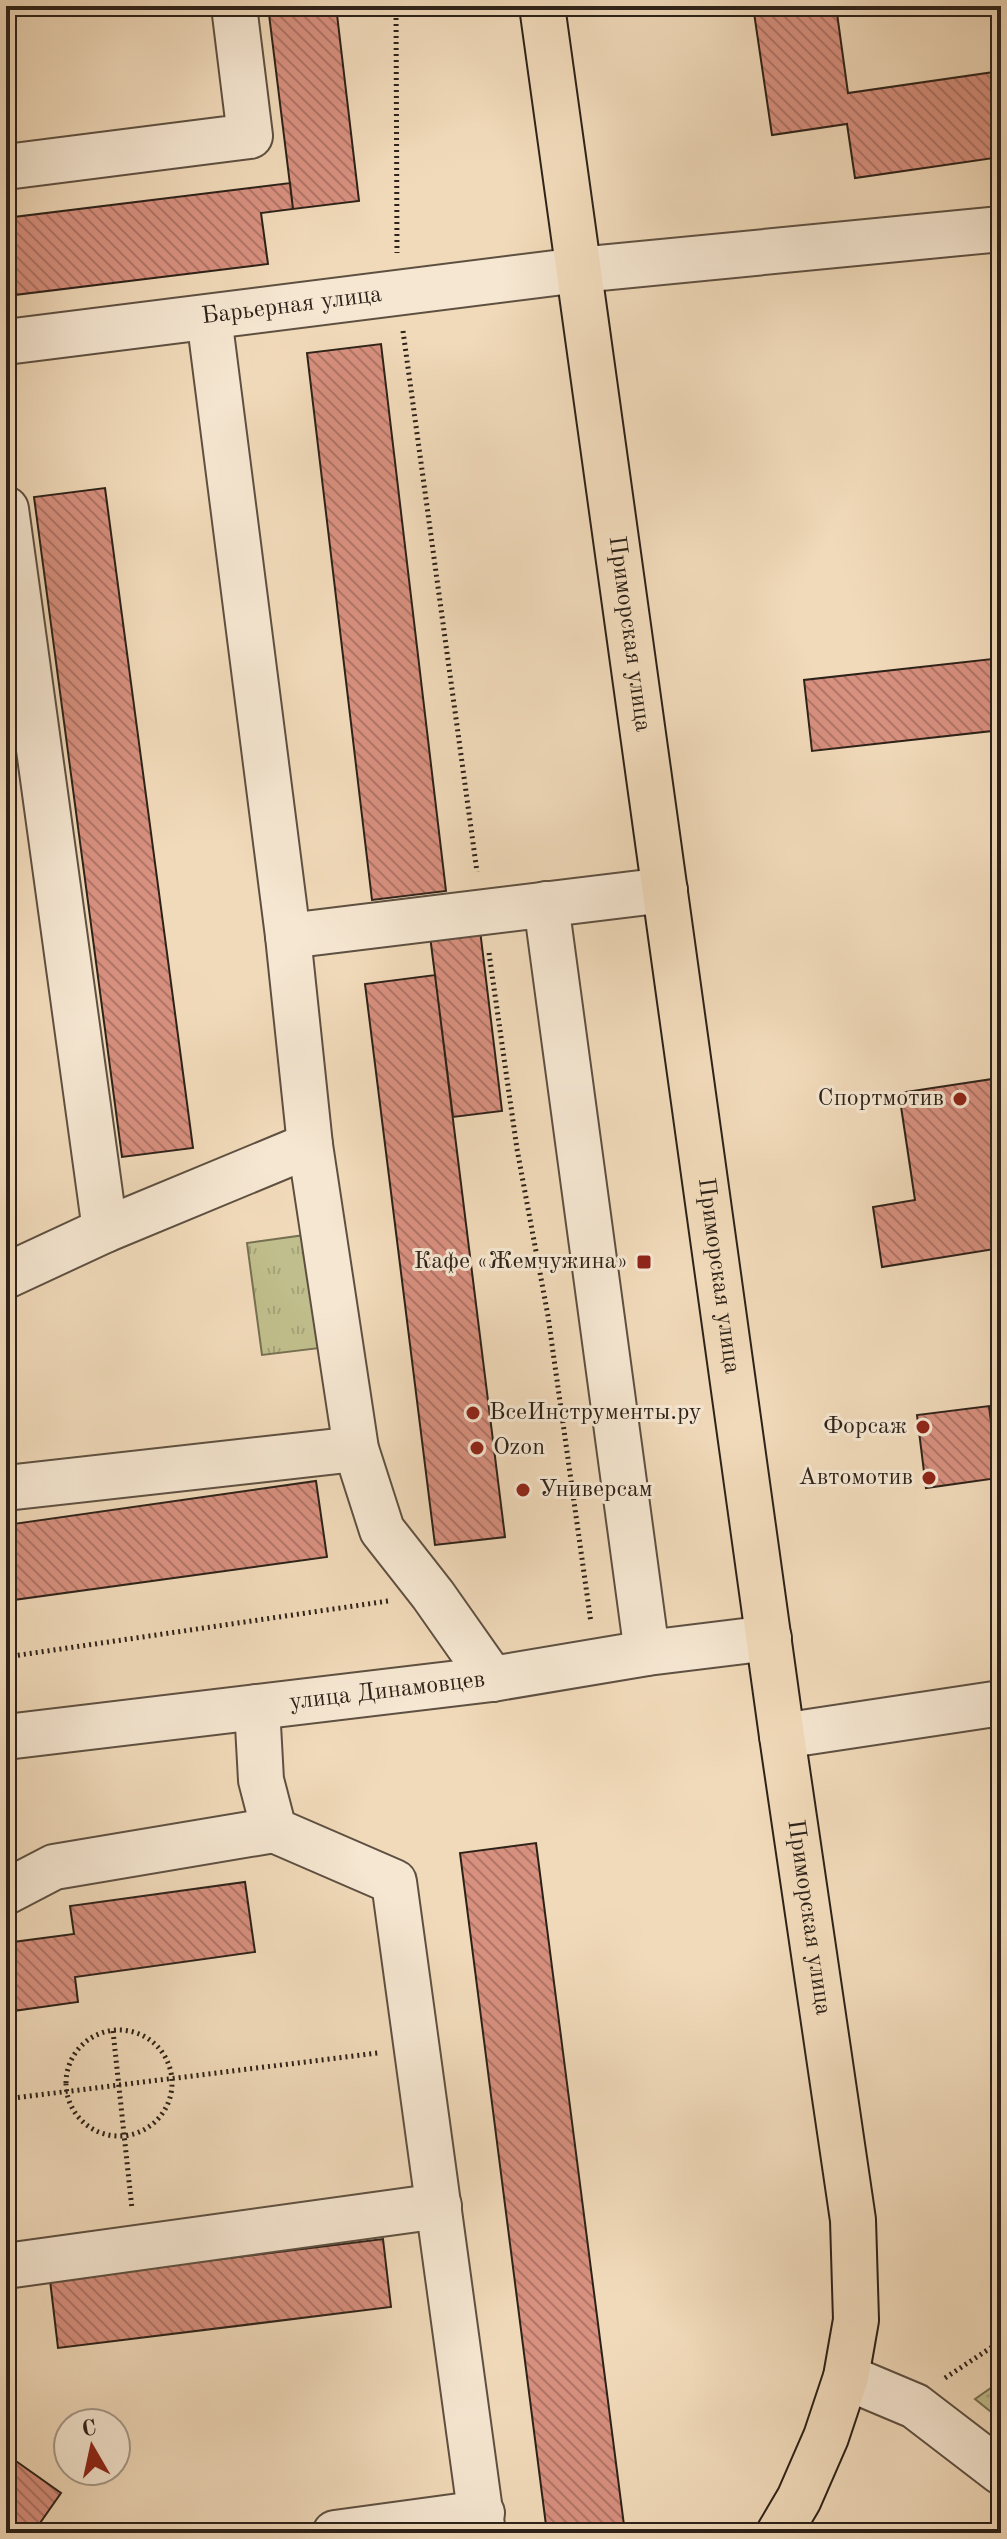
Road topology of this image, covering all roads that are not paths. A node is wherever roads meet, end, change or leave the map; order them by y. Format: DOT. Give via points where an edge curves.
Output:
graph roads {
  1 [pos="234,6"];
  2 [pos="542,6"];
  3 [pos="6,167"];
  4 [pos="1001,229"];
  5 [pos="579,270"];
  6 [pos="209,317"];
  7 [pos="6,342"];
  8 [pos="7,525"];
  9 [pos="665,890"];
  10 [pos="546,904"];
  11 [pos="288,936"];
  12 [pos="310,1145"];
  13 [pos="105,1230"];
  14 [pos="6,1276"];
  15 [pos="356,1449"];
  16 [pos="6,1488"];
  17 [pos="769,1638"];
  18 [pos="647,1653"];
  19 [pos="492,1679"];
  20 [pos="1001,1703"];
  21 [pos="257,1707"];
  22 [pos="782,1736"];
  23 [pos="6,1737"];
  24 [pos="274,1830"];
  25 [pos="6,1892"];
  26 [pos="439,2206"];
  27 [pos="6,2266"];
  28 [pos="846,2377"];
  29 [pos="1001,2472"];
  30 [pos="482,2523"];
  31 [pos="335,2533"];
  32 [pos="779,2533"];
  1 -- 3 [label="street" via="250,136"];
  2 -- 5 [label="highway, Приморская улица"];
  4 -- 5 [label="street, Барьерная улица"];
  5 -- 6 [label="street, Барьерная улица"];
  5 -- 9 [label="highway, Приморская улица"];
  6 -- 7 [label="street, Барьерная улица"];
  6 -- 11 [label="street"];
  8 -- 13 [label="street"];
  9 -- 10 [label="street"];
  9 -- 17 [label="highway, Приморская улица"];
  10 -- 11 [label="street"];
  10 -- 18 [label="street"];
  11 -- 12 [label="street"];
  12 -- 13 [label="street"];
  12 -- 15 [label="street"];
  13 -- 14 [label="street"];
  15 -- 16 [label="street"];
  15 -- 19 [label="street" via="382,1530"];
  17 -- 18 [label="street, улица Динамовцев"];
  17 -- 22 [label="highway, Приморская улица"];
  18 -- 19 [label="street, улица Динамовцев"];
  19 -- 21 [label="street, улица Динамовцев"];
  20 -- 22 [label="street"];
  21 -- 23 [label="street, улица Динамовцев"];
  21 -- 24 [label="street" via="261,1780"];
  22 -- 28 [label="highway, Приморская улица" via="853,2220 856,2320"];
  24 -- 25 [label="street" via="54,1867"];
  24 -- 26 [label="street" via="394,1882"];
  26 -- 27 [label="street"];
  26 -- 30 [label="street"];
  28 -- 29 [label="street" via="915,2406"];
  28 -- 32 [label="highway, Приморская улица" via="826,2437"];
  30 -- 31 [label="street"];
}
